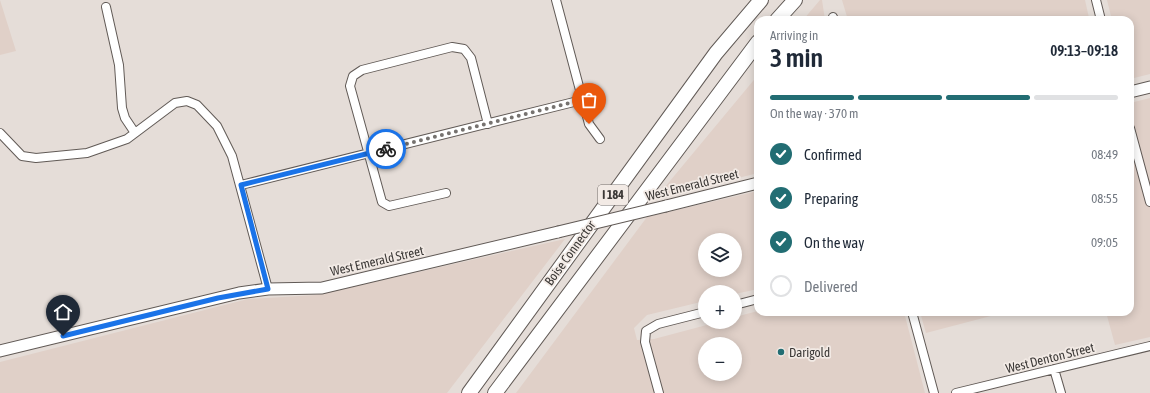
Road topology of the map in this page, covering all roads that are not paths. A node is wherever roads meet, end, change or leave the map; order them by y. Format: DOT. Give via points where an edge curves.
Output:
graph roads {
  1 [pos="556,0"];
  2 [pos="761,0"];
  3 [pos="795,0"];
  4 [pos="1096,0"];
  5 [pos="106,7"];
  6 [pos="781,16"];
  7 [pos="1100,16"];
  8 [pos="754,47"];
  9 [pos="1150,87"];
  10 [pos="1134,91"];
  11 [pos="582,100"];
  12 [pos="488,124"];
  13 [pos="0,133"];
  14 [pos="135,133"];
  15 [pos="600,139"];
  16 [pos="1134,143"];
  17 [pos="368,153"];
  18 [pos="754,184"];
  19 [pos="241,185"];
  20 [pos="446,193"];
  21 [pos="1150,202"];
  22 [pos="268,289"];
  23 [pos="754,300"];
  24 [pos="742,303"];
  25 [pos="698,314"];
  26 [pos="913,316"];
  27 [pos="1150,346"];
  28 [pos="0,351"];
  29 [pos="1054,369"];
  30 [pos="469,393"];
  31 [pos="495,393"];
  32 [pos="659,393"];
  33 [pos="934,393"];
  34 [pos="956,393"];
  35 [pos="1061,393"];
  1 -- 11 [label="street"];
  2 -- 30 [label="highway, Boise Connector / I 184" via="716,53"];
  3 -- 6 [label="highway"];
  4 -- 7 [label="street"];
  5 -- 14 [label="street" via="120,66 122,108"];
  8 -- 31 [label="highway, Boise Connector / I 184"];
  9 -- 10 [label="main road"];
  11 -- 12 [label="street"];
  11 -- 15 [label="street" via="589,124"];
  12 -- 17 [label="street"];
  12 -- 17 [label="street" via="471,58 464,49 452,47 362,70 353,76 350,86"];
  13 -- 14 [label="street" via="22,156 36,158 87,153 112,145"];
  14 -- 19 [label="street" via="175,104 187,101 197,105 217,126 226,141"];
  16 -- 21 [label="street"];
  17 -- 19 [label="street"];
  17 -- 20 [label="street" via="382,202 389,206"];
  18 -- 22 [label="main road, West Emerald Street, bridge" via="343,284 322,288"];
  19 -- 22 [label="street"];
  22 -- 28 [label="main road, West Emerald Street" via="218,298"];
  23 -- 24 [label="street"];
  25 -- 32 [label="street" via="658,324 646,331 645,342"];
  26 -- 33 [label="street"];
  27 -- 29 [label="street, West Denton Street"];
  29 -- 34 [label="street, West Denton Street"];
  29 -- 35 [label="street"];
}
